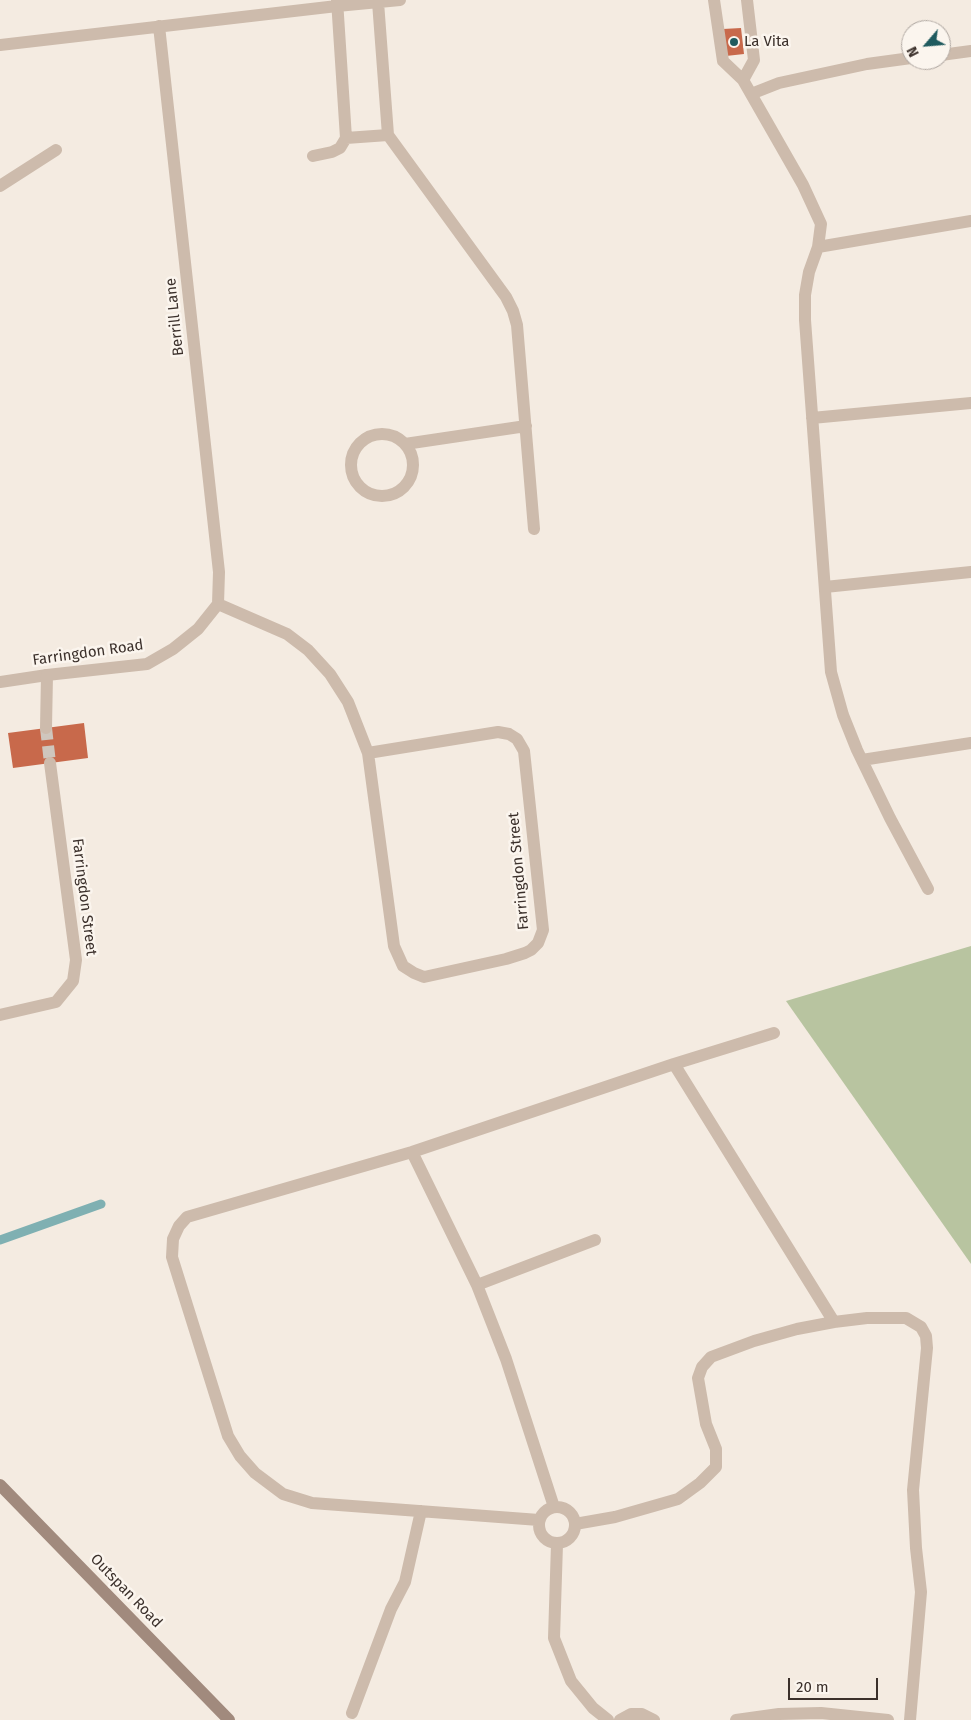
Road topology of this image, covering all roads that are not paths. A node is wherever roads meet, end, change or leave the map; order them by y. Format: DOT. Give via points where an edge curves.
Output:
graph roads {
  1 [pos="400,0"];
  2 [pos="714,0"];
  3 [pos="747,0"];
  4 [pos="378,2"];
  5 [pos="337,3"];
  6 [pos="159,26"];
  7 [pos="0,45"];
  8 [pos="971,51"];
  9 [pos="951,54"];
  10 [pos="901,59"];
  11 [pos="743,80"];
  12 [pos="752,94"];
  13 [pos="388,135"];
  14 [pos="346,138"];
  15 [pos="56,150"];
  16 [pos="313,156"];
  17 [pos="0,186"];
  18 [pos="971,221"];
  19 [pos="818,247"];
  20 [pos="971,403"];
  21 [pos="812,418"];
  22 [pos="526,426"];
  23 [pos="406,444"];
  24 [pos="534,529"];
  25 [pos="971,572"];
  26 [pos="825,587"];
  27 [pos="218,604"];
  28 [pos="47,675"];
  29 [pos="0,682"];
  30 [pos="46,728"];
  31 [pos="971,743"];
  32 [pos="368,753"];
  33 [pos="862,760"];
  34 [pos="50,763"];
  35 [pos="928,889"];
  36 [pos="0,1014"];
  37 [pos="774,1032"];
  38 [pos="674,1064"];
  39 [pos="412,1152"];
  40 [pos="596,1240"];
  41 [pos="476,1286"];
  42 [pos="834,1322"];
  43 [pos="0,1485"];
  44 [pos="554,1507"];
  45 [pos="421,1511"];
  46 [pos="539,1520"];
  47 [pos="575,1524"];
  48 [pos="558,1544"];
  49 [pos="352,1714"];
  50 [pos="229,1720"];
  51 [pos="608,1720"];
  52 [pos="620,1720"];
  53 [pos="654,1720"];
  54 [pos="736,1720"];
  55 [pos="888,1720"];
  56 [pos="910,1720"];
  1 -- 4 [label="street"];
  2 -- 11 [label="street" via="723,61"];
  3 -- 11 [label="street" via="754,60"];
  4 -- 5 [label="street"];
  4 -- 13 [label="street"];
  5 -- 6 [label="street"];
  5 -- 14 [label="street"];
  6 -- 7 [label="street"];
  6 -- 27 [label="street, Berrill Lane" via="220,572"];
  8 -- 9 [label="street"];
  10 -- 12 [label="street" via="778,83"];
  11 -- 12 [label="street"];
  12 -- 19 [label="street" via="813,204 820,224"];
  13 -- 14 [label="street"];
  13 -- 22 [label="street" via="513,311"];
  14 -- 16 [label="street" via="340,148"];
  15 -- 17 [label="street"];
  18 -- 19 [label="street"];
  19 -- 21 [label="street" via="805,295"];
  20 -- 21 [label="street"];
  21 -- 26 [label="street"];
  22 -- 23 [label="street"];
  22 -- 24 [label="street"];
  23 -- 23 [label="street" via="412,454 413,465 407,486 388,497 367,493 359,486 351,466 356,450 365,440 382,434 399,438"];
  25 -- 26 [label="street"];
  26 -- 33 [label="street" via="831,672 843,714"];
  27 -- 28 [label="street, Farringdon Road" via="198,628 173,649 147,664"];
  27 -- 32 [label="street, Farringdon Street" via="286,634 308,650 330,674 348,702"];
  28 -- 29 [label="street, Farringdon Road"];
  28 -- 30 [label="street"];
  31 -- 33 [label="street"];
  32 -- 32 [label="street, Farringdon Street" via="394,946 403,966 424,977 531,950 543,930 524,751 517,739 498,732"];
  33 -- 35 [label="street"];
  34 -- 36 [label="street, Farringdon Street" via="76,960 73,981 56,1002"];
  37 -- 38 [label="street"];
  38 -- 39 [label="street"];
  38 -- 42 [label="street"];
  39 -- 41 [label="street"];
  39 -- 45 [label="street" via="187,1217 173,1239 172,1257 228,1436 256,1473 283,1494 312,1503"];
  40 -- 41 [label="street"];
  41 -- 44 [label="street" via="506,1360"];
  42 -- 47 [label="street" via="754,1341 711,1356 698,1378 706,1424 716,1449 716,1467 678,1499"];
  42 -- 56 [label="street" via="906,1318 921,1327 926,1336 913,1490 921,1592"];
  43 -- 50 [label="street, Outspan Road"];
  44 -- 46 [label="street" via="546,1510"];
  44 -- 47 [label="street" via="564,1508 572,1514"];
  45 -- 46 [label="street"];
  45 -- 49 [label="street" via="405,1582 391,1608"];
  46 -- 48 [label="street" via="539,1530 544,1539"];
  47 -- 48 [label="street" via="570,1538"];
  48 -- 51 [label="street" via="554,1638 570,1681"];
  52 -- 53 [label="street" via="631,1714 642,1714"];
  54 -- 55 [label="street" via="821,1713"];
}
